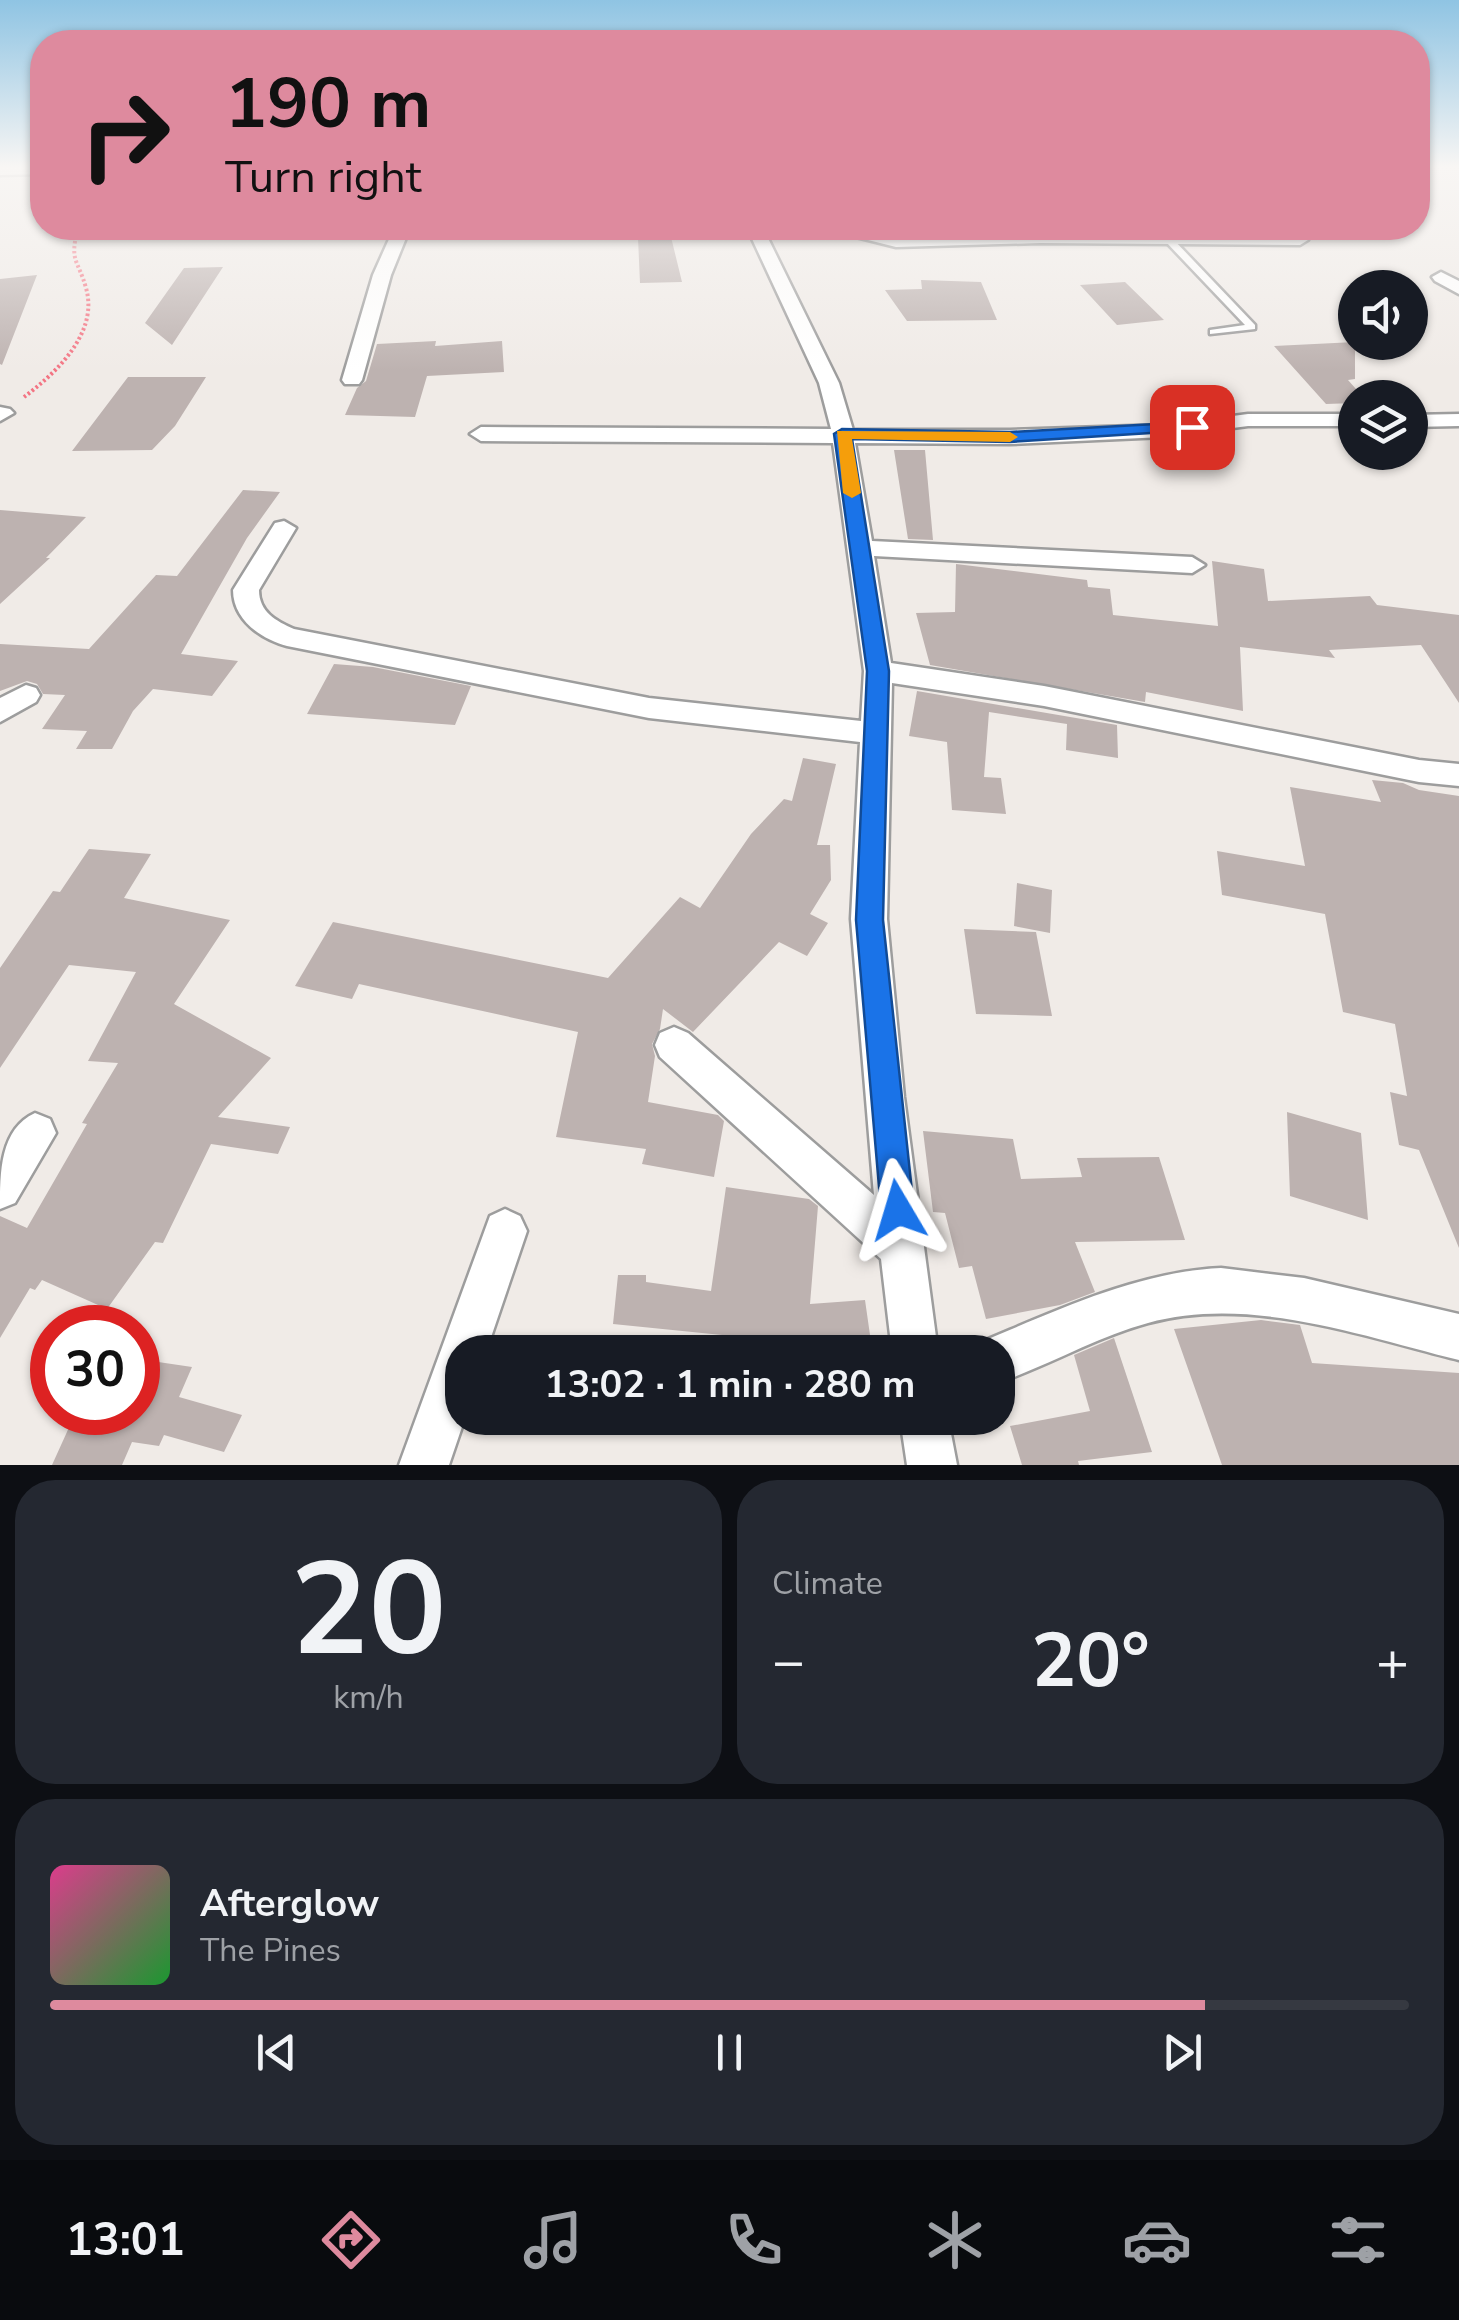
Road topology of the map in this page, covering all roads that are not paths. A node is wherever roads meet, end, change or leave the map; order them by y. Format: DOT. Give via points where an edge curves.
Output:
graph roads {
  1 [pos="397,240"];
  2 [pos="761,240"];
  3 [pos="888,240"];
  4 [pos="968,240"];
  5 [pos="1169,240"];
  6 [pos="1441,277"];
  7 [pos="1459,289"];
  8 [pos="1213,332"];
  9 [pos="352,380"];
  10 [pos="1338,420"];
  11 [pos="1459,420"];
  12 [pos="1428,421"];
  13 [pos="482,434"];
  14 [pos="842,434"];
  15 [pos="284,528"];
  16 [pos="861,548"];
  17 [pos="1192,565"];
  18 [pos="878,671"];
  19 [pos="26,695"];
  20 [pos="0,712"];
  21 [pos="875,733"];
  22 [pos="1459,775"];
  23 [pos="674,1045"];
  24 [pos="36,1134"];
  25 [pos="0,1188"];
  26 [pos="506,1231"];
  27 [pos="902,1248"];
  28 [pos="469,1335"];
  29 [pos="913,1335"];
  30 [pos="1459,1337"];
  31 [pos="1015,1352"];
  32 [pos="445,1405"];
  33 [pos="927,1435"];
  34 [pos="424,1465"];
  35 [pos="932,1465"];
  1 -- 9 [label="street"];
  2 -- 14 [label="street" via="829,383"];
  3 -- 4 [label="street"];
  5 -- 8 [label="lane" via="1252,328"];
  6 -- 7 [label="street"];
  10 -- 14 [label="street" via="1010,437"];
  11 -- 12 [label="street"];
  13 -- 14 [label="street"];
  14 -- 16 [label="street"];
  15 -- 21 [label="street" via="246,590 246,603 265,627 287,637 649,708"];
  16 -- 17 [label="street"];
  16 -- 18 [label="street"];
  18 -- 21 [label="street"];
  18 -- 22 [label="street"];
  19 -- 20 [label="street"];
  21 -- 27 [label="street" via="870,920"];
  23 -- 27 [label="street"];
  24 -- 25 [label="street"];
  26 -- 28 [label="street"];
  27 -- 29 [label="street"];
  30 -- 31 [label="street" via="1291,1297 1218,1292 1152,1298"];
  32 -- 34 [label="street"];
  33 -- 35 [label="street"];
}
